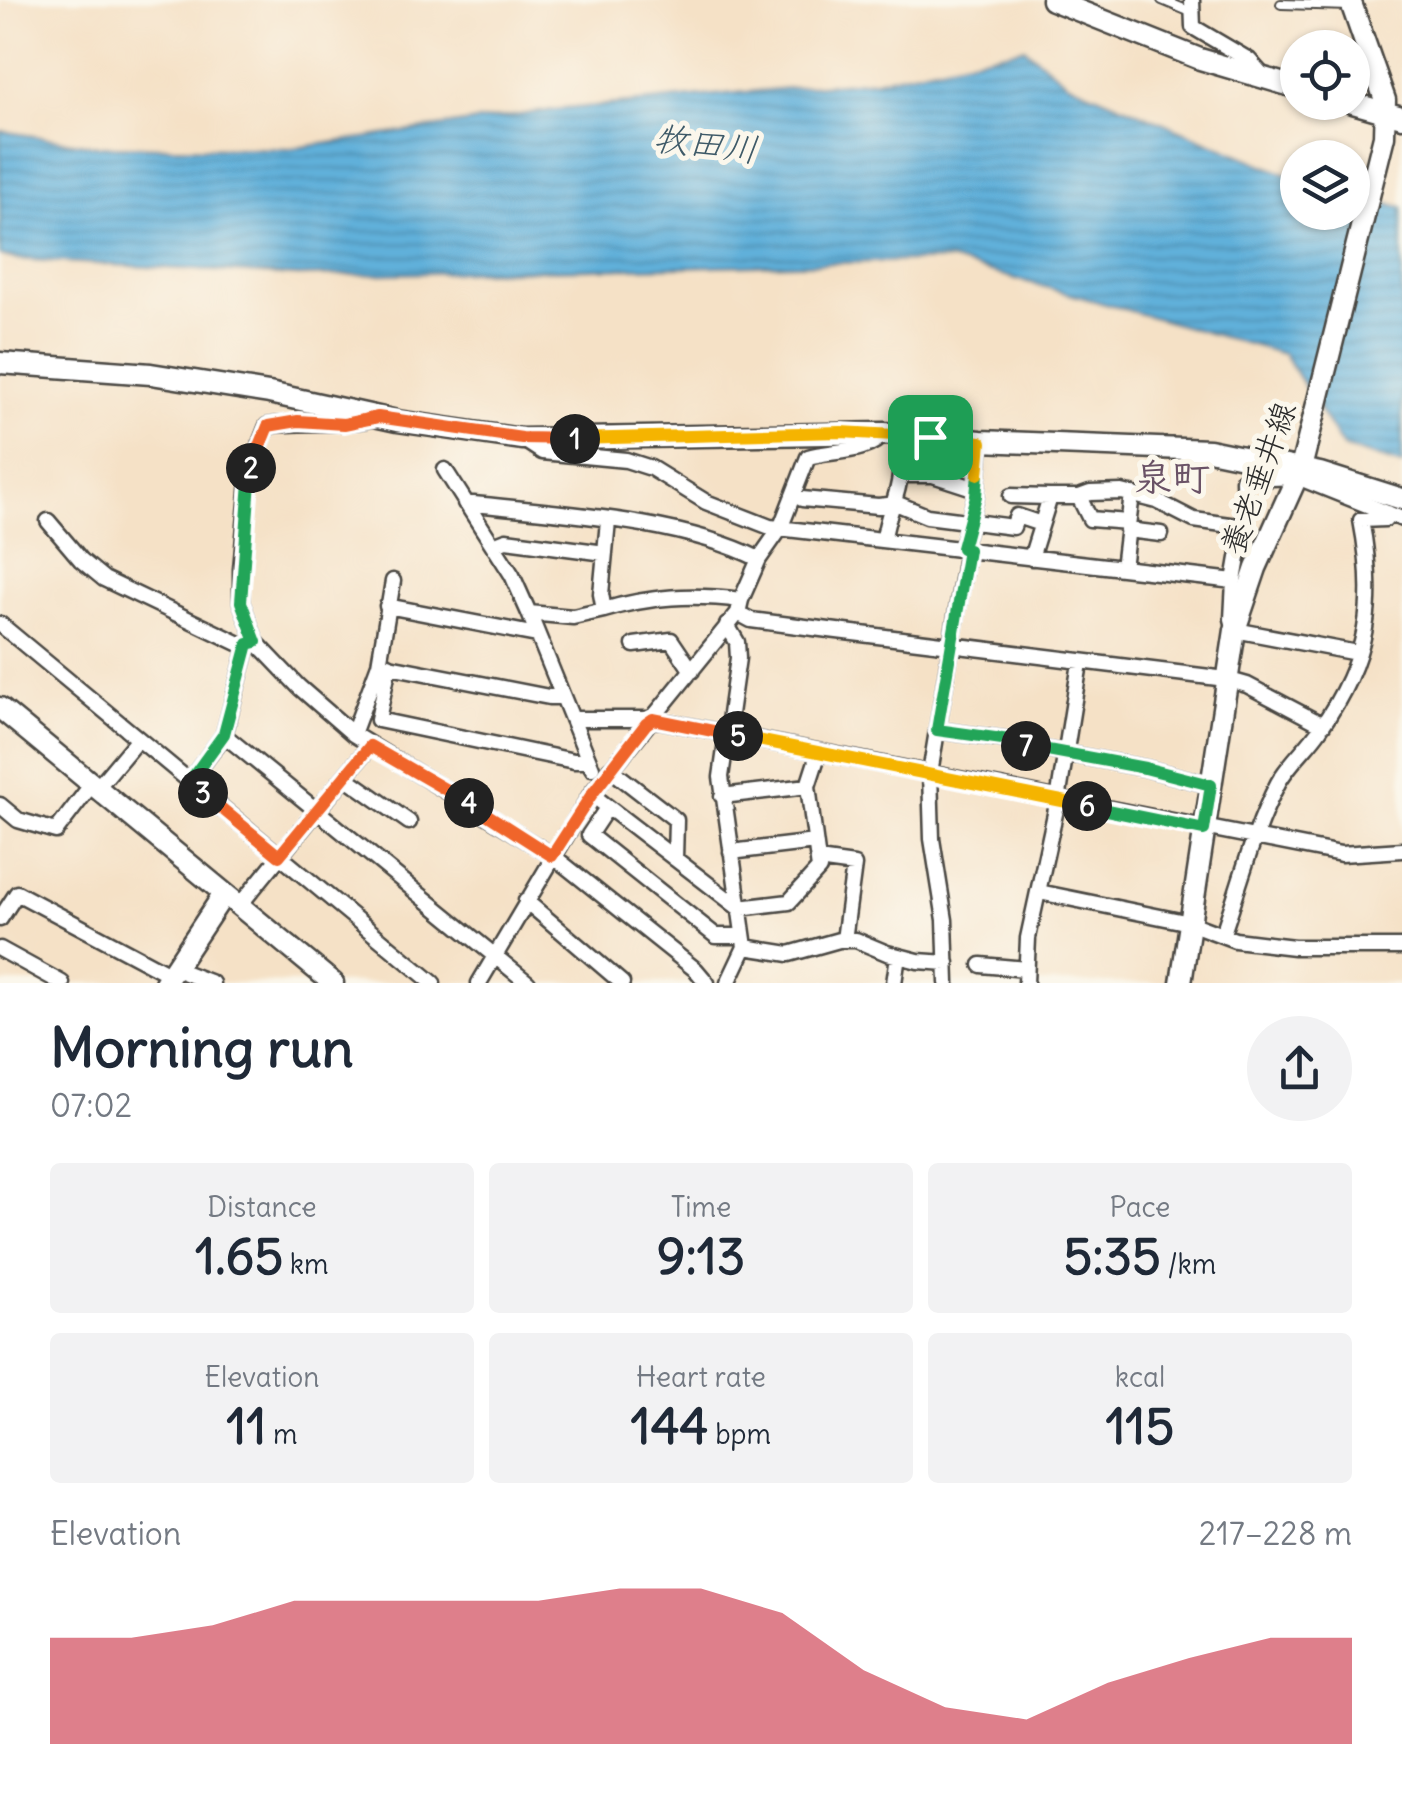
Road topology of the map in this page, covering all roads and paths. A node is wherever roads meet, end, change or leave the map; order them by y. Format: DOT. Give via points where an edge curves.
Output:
graph roads {
  1 [pos="1052,0"];
  2 [pos="1162,0"];
  3 [pos="1351,3"];
  4 [pos="1281,4"];
  5 [pos="1192,6"];
  6 [pos="1264,78"];
  7 [pos="1280,83"];
  8 [pos="1394,115"];
  9 [pos="0,363"];
  10 [pos="378,417"];
  11 [pos="884,433"];
  12 [pos="522,438"];
  13 [pos="981,442"];
  14 [pos="445,470"];
  15 [pos="1299,473"];
  16 [pos="976,489"];
  17 [pos="1132,494"];
  18 [pos="1011,496"];
  19 [pos="1078,497"];
  20 [pos="1050,498"];
  21 [pos="802,500"];
  22 [pos="465,503"];
  23 [pos="891,505"];
  24 [pos="1394,512"];
  25 [pos="48,520"];
  26 [pos="608,521"];
  27 [pos="969,522"];
  28 [pos="1042,524"];
  29 [pos="1128,526"];
  30 [pos="1244,527"];
  31 [pos="780,528"];
  32 [pos="1402,529"];
  33 [pos="1161,534"];
  34 [pos="884,538"];
  35 [pos="493,544"];
  36 [pos="965,549"];
  37 [pos="605,553"];
  38 [pos="1030,558"];
  39 [pos="759,560"];
  40 [pos="1123,568"];
  41 [pos="1234,581"];
  42 [pos="393,582"];
  43 [pos="387,606"];
  44 [pos="604,610"];
  45 [pos="530,613"];
  46 [pos="736,613"];
  47 [pos="0,624"];
  48 [pos="1236,630"];
  49 [pos="538,635"];
  50 [pos="252,643"];
  51 [pos="951,645"];
  52 [pos="634,646"];
  53 [pos="1357,653"];
  54 [pos="1080,663"];
  55 [pos="384,665"];
  56 [pos="692,671"];
  57 [pos="1226,679"];
  58 [pos="562,696"];
  59 [pos="0,708"];
  60 [pos="572,719"];
  61 [pos="653,719"];
  62 [pos="1323,725"];
  63 [pos="937,730"];
  64 [pos="224,734"];
  65 [pos="353,734"];
  66 [pos="728,734"];
  67 [pos="138,739"];
  68 [pos="370,746"];
  69 [pos="819,752"];
  70 [pos="1065,752"];
  71 [pos="588,761"];
  72 [pos="930,774"];
  73 [pos="345,776"];
  74 [pos="190,781"];
  75 [pos="601,781"];
  76 [pos="1211,785"];
  77 [pos="94,786"];
  78 [pos="808,786"];
  79 [pos="722,796"];
  80 [pos="1058,800"];
  81 [pos="0,805"];
  82 [pos="607,808"];
  83 [pos="318,810"];
  84 [pos="409,822"];
  85 [pos="1204,830"];
  86 [pos="1256,838"];
  87 [pos="815,842"];
  88 [pos="1402,850"];
  89 [pos="731,852"];
  90 [pos="279,856"];
  91 [pos="552,856"];
  92 [pos="675,859"];
  93 [pos="818,860"];
  94 [pos="1039,892"];
  95 [pos="231,900"];
  96 [pos="526,901"];
  97 [pos="740,908"];
  98 [pos="0,919"];
  99 [pos="1190,924"];
  100 [pos="1223,933"];
  101 [pos="844,940"];
  102 [pos="744,942"];
  103 [pos="1402,946"];
  104 [pos="0,949"];
  105 [pos="494,955"];
  106 [pos="898,956"];
  107 [pos="947,963"];
  108 [pos="981,965"];
  109 [pos="169,975"];
  110 [pos="1026,976"];
  111 [pos="62,983"];
  112 [pos="212,983"];
  113 [pos="333,983"];
  114 [pos="433,983"];
  115 [pos="478,983"];
  116 [pos="528,983"];
  117 [pos="622,983"];
  118 [pos="708,983"];
  119 [pos="728,983"];
  120 [pos="894,983"];
  121 [pos="947,983"];
  122 [pos="1182,983"];
  1 -- 6 [label="street"];
  2 -- 5 [label="lane"];
  3 -- 4 [label="lane"];
  3 -- 8 [label="street, 養老垂井線"];
  5 -- 6 [label="street" via="1193,27 1248,60"];
  6 -- 7 [label="street"];
  8 -- 15 [label="street, 養老垂井線"];
  9 -- 10 [label="street" via="152,374"];
  10 -- 12 [label="street"];
  10 -- 50 [label="street" via="268,426 250,470 241,569"];
  11 -- 12 [label="street"];
  11 -- 13 [label="street"];
  11 -- 31 [label="street" via="867,446 808,457"];
  12 -- 31 [label="street" via="542,452 651,468 706,502"];
  13 -- 15 [label="street" via="1209,450"];
  13 -- 16 [label="street"];
  14 -- 22 [label="street"];
  15 -- 24 [label="street"];
  15 -- 30 [label="street" via="1243,479"];
  15 -- 48 [label="street, 養老垂井線"];
  16 -- 23 [label="street" via="934,475 900,475"];
  16 -- 27 [label="street"];
  17 -- 19 [label="street"];
  17 -- 29 [label="street"];
  17 -- 30 [label="street" via="1194,520"];
  18 -- 20 [label="street"];
  19 -- 20 [label="street"];
  19 -- 29 [label="street" via="1090,519"];
  20 -- 28 [label="street"];
  21 -- 23 [label="street"];
  22 -- 26 [label="street"];
  22 -- 35 [label="street"];
  23 -- 27 [label="street"];
  23 -- 34 [label="street"];
  24 -- 32 [label="street"];
  24 -- 53 [label="street" via="1361,520 1370,594"];
  25 -- 50 [label="street" via="104,579 242,645"];
  26 -- 37 [label="street"];
  26 -- 39 [label="street" via="666,528"];
  27 -- 28 [label="street" via="1013,527 1017,516"];
  27 -- 36 [label="street"];
  28 -- 38 [label="street"];
  29 -- 33 [label="street"];
  29 -- 40 [label="street"];
  30 -- 41 [label="street"];
  31 -- 34 [label="street"];
  31 -- 39 [label="street"];
  34 -- 36 [label="street"];
  35 -- 37 [label="street" via="506,540"];
  35 -- 45 [label="street"];
  36 -- 38 [label="street"];
  36 -- 51 [label="street"];
  37 -- 44 [label="street"];
  38 -- 40 [label="street"];
  39 -- 46 [label="street"];
  40 -- 41 [label="street"];
  41 -- 48 [label="street"];
  42 -- 43 [label="street"];
  43 -- 49 [label="street"];
  43 -- 55 [label="street"];
  44 -- 45 [label="street" via="573,617"];
  44 -- 46 [label="street" via="639,600 711,596"];
  45 -- 49 [label="street"];
  46 -- 51 [label="street"];
  46 -- 56 [label="street"];
  46 -- 66 [label="street"];
  47 -- 67 [label="street"];
  48 -- 53 [label="street"];
  48 -- 57 [label="street, 養老垂井線"];
  49 -- 58 [label="street"];
  50 -- 64 [label="street"];
  50 -- 65 [label="street"];
  51 -- 54 [label="street"];
  51 -- 63 [label="street"];
  52 -- 56 [label="street" via="670,640"];
  53 -- 62 [label="street"];
  54 -- 57 [label="street"];
  54 -- 70 [label="street"];
  55 -- 58 [label="street"];
  55 -- 65 [label="street"];
  55 -- 71 [label="street" via="378,720"];
  56 -- 61 [label="street"];
  57 -- 62 [label="street"];
  57 -- 76 [label="street, 養老垂井線"];
  58 -- 60 [label="street"];
  59 -- 77 [label="street"];
  60 -- 61 [label="street"];
  60 -- 71 [label="street"];
  61 -- 66 [label="street"];
  61 -- 75 [label="street"];
  62 -- 86 [label="street" via="1279,780"];
  63 -- 70 [label="street"];
  63 -- 72 [label="street"];
  64 -- 74 [label="street"];
  64 -- 83 [label="street"];
  65 -- 68 [label="street"];
  66 -- 69 [label="street"];
  66 -- 79 [label="street"];
  67 -- 74 [label="street"];
  67 -- 77 [label="street"];
  68 -- 73 [label="street"];
  68 -- 91 [label="street"];
  69 -- 72 [label="street"];
  69 -- 78 [label="street"];
  70 -- 76 [label="street"];
  70 -- 80 [label="street"];
  71 -- 75 [label="street"];
  72 -- 80 [label="street"];
  72 -- 107 [label="street"];
  73 -- 83 [label="street"];
  73 -- 84 [label="street"];
  74 -- 90 [label="street"];
  75 -- 82 [label="street"];
  75 -- 91 [label="street"];
  75 -- 92 [label="street" via="676,820"];
  76 -- 85 [label="street, 養老垂井線"];
  77 -- 81 [label="street" via="56,831 18,820"];
  77 -- 95 [label="street"];
  78 -- 79 [label="street"];
  78 -- 87 [label="street"];
  79 -- 89 [label="street"];
  80 -- 85 [label="street"];
  80 -- 94 [label="street"];
  82 -- 92 [label="street"];
  82 -- 102 [label="street" via="589,835 716,936"];
  83 -- 90 [label="street"];
  83 -- 105 [label="street"];
  85 -- 86 [label="street"];
  85 -- 99 [label="street, 養老垂井線"];
  86 -- 88 [label="street" via="1341,854"];
  86 -- 100 [label="street"];
  87 -- 89 [label="street"];
  87 -- 93 [label="street"];
  89 -- 97 [label="street"];
  90 -- 95 [label="street"];
  90 -- 114 [label="street"];
  91 -- 96 [label="street"];
  91 -- 118 [label="street"];
  92 -- 97 [label="street"];
  93 -- 97 [label="street" via="819,869 789,902"];
  93 -- 101 [label="street" via="854,865"];
  94 -- 99 [label="street"];
  94 -- 110 [label="street"];
  95 -- 109 [label="street"];
  95 -- 113 [label="street"];
  96 -- 105 [label="street"];
  96 -- 117 [label="street"];
  97 -- 102 [label="street"];
  98 -- 109 [label="street" via="17,894"];
  99 -- 100 [label="street"];
  99 -- 122 [label="street, 養老垂井線"];
  100 -- 103 [label="street" via="1294,947"];
  101 -- 102 [label="street" via="789,954"];
  101 -- 106 [label="street"];
  102 -- 119 [label="street"];
  104 -- 111 [label="street"];
  105 -- 115 [label="street"];
  105 -- 116 [label="street"];
  106 -- 107 [label="street"];
  106 -- 120 [label="street"];
  107 -- 121 [label="street"];
  108 -- 110 [label="street"];
  109 -- 112 [label="street"];
}
